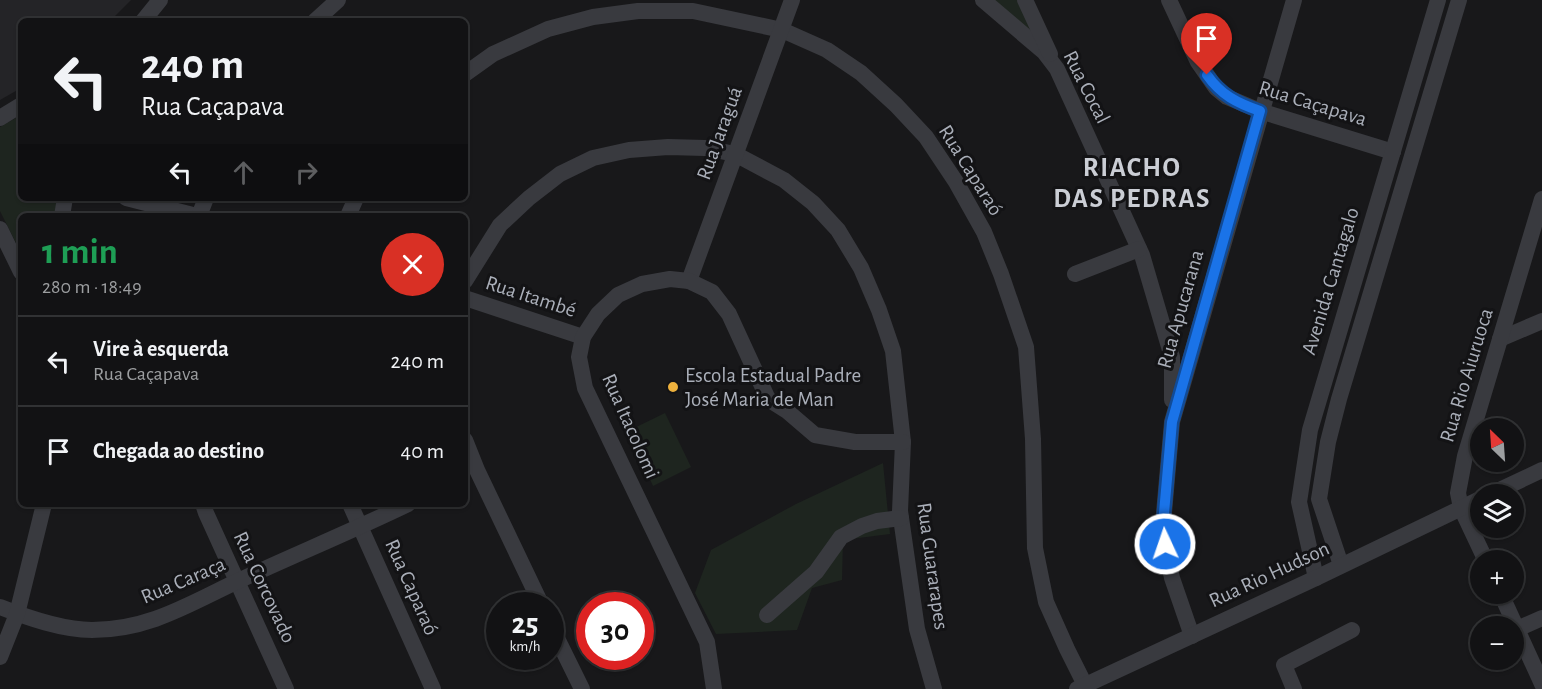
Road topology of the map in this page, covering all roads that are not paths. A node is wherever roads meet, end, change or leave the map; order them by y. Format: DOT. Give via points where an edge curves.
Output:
graph roads {
  1 [pos="160,0"];
  2 [pos="338,0"];
  3 [pos="792,0"];
  4 [pos="983,0"];
  5 [pos="1025,0"];
  6 [pos="1169,0"];
  7 [pos="1294,0"];
  8 [pos="1438,0"];
  9 [pos="1459,0"];
  10 [pos="145,18"];
  11 [pos="318,18"];
  12 [pos="782,30"];
  13 [pos="1057,69"];
  14 [pos="468,72"];
  15 [pos="18,107"];
  16 [pos="1260,111"];
  17 [pos="0,118"];
  18 [pos="1393,152"];
  19 [pos="735,154"];
  20 [pos="1542,199"];
  21 [pos="138,201"];
  22 [pos="186,213"];
  23 [pos="0,229"];
  24 [pos="1139,249"];
  25 [pos="18,266"];
  26 [pos="1075,274"];
  27 [pos="468,276"];
  28 [pos="689,281"];
  29 [pos="468,299"];
  30 [pos="1542,321"];
  31 [pos="584,337"];
  32 [pos="1500,339"];
  33 [pos="1172,422"];
  34 [pos="903,442"];
  35 [pos="468,457"];
  36 [pos="1542,470"];
  37 [pos="471,473"];
  38 [pos="1512,484"];
  39 [pos="1470,504"];
  40 [pos="43,507"];
  41 [pos="204,507"];
  42 [pos="351,507"];
  43 [pos="402,507"];
  44 [pos="1461,508"];
  45 [pos="901,518"];
  46 [pos="360,527"];
  47 [pos="1481,550"];
  48 [pos="1341,565"];
  49 [pos="1316,578"];
  50 [pos="237,581"];
  51 [pos="535,592"];
  52 [pos="0,607"];
  53 [pos="17,614"];
  54 [pos="767,615"];
  55 [pos="1542,618"];
  56 [pos="1524,626"];
  57 [pos="1352,630"];
  58 [pos="1192,636"];
  59 [pos="1524,644"];
  60 [pos="564,652"];
  61 [pos="0,657"];
  62 [pos="1542,684"];
  63 [pos="1080,687"];
  64 [pos="286,689"];
  65 [pos="433,689"];
  66 [pos="582,689"];
  67 [pos="714,689"];
  68 [pos="934,689"];
  69 [pos="1294,689"];
  1 -- 10 [label="street"];
  2 -- 11 [label="street"];
  3 -- 12 [label="street, Rua Jaraguá"];
  4 -- 13 [label="street, Rua Cocal" via="1044,52"];
  5 -- 13 [label="street"];
  6 -- 16 [label="street, Rua Caçapava" via="1198,62 1216,88 1240,104"];
  7 -- 16 [label="street, Rua Apucarana"];
  8 -- 18 [label="street, Avenida Cantagalo"];
  9 -- 48 [label="street, Avenida Cantagalo" via="1328,442 1318,499"];
  12 -- 14 [label="street, Rua Caparaó" via="693,11 638,11 548,29 493,54"];
  12 -- 19 [label="street, Rua Jaraguá"];
  12 -- 63 [label="street, Rua Caparaó" via="827,50 861,73 896,105 926,137 984,232 1026,347 1035,548 1046,602"];
  13 -- 24 [label="street, Rua Cocal"];
  15 -- 17 [label="street"];
  16 -- 18 [label="street, Rua Caçapava"];
  16 -- 33 [label="street, Rua Apucarana"];
  18 -- 49 [label="street, Avenida Cantagalo" via="1310,430 1299,502"];
  19 -- 27 [label="street, Rua Guararapes" via="668,147 593,158 560,174 521,205 500,225"];
  19 -- 28 [label="street, Rua Jaraguá"];
  19 -- 34 [label="street, Rua Guararapes" via="784,180 813,203 838,230 861,268 893,351"];
  20 -- 32 [label="street, Rua Rio Aiuruoca"];
  21 -- 22 [label="street"];
  23 -- 25 [label="street"];
  24 -- 26 [label="street"];
  24 -- 33 [label="street, Rua Cocal" via="1172,357"];
  28 -- 31 [label="street, Rua Itacolomi" via="670,279 642,284 618,295 598,314"];
  28 -- 34 [label="street, Rua Itacolomi" via="712,292 729,314 768,399 814,435 855,442"];
  29 -- 31 [label="street, Rua Itambé"];
  30 -- 32 [label="street"];
  31 -- 67 [label="street, Rua Itacolomi" via="579,357 585,388 707,642"];
  32 -- 44 [label="street, Rua Rio Aiuruoca" via="1465,456 1458,493"];
  33 -- 58 [label="street, Rua Apucarana" via="1165,544"];
  34 -- 45 [label="street, Rua Guararapes"];
  35 -- 37 [label="street"];
  36 -- 38 [label="street"];
  37 -- 51 [label="street"];
  39 -- 44 [label="street, Rua Rio Hudson"];
  40 -- 53 [label="street"];
  41 -- 50 [label="street, Rua Corcovado"];
  42 -- 46 [label="street, Rua Caparaó"];
  43 -- 46 [label="street, Rua Caraça"];
  44 -- 47 [label="street, Rua Rio Aiuruoca"];
  44 -- 48 [label="street, Rua Rio Hudson"];
  45 -- 54 [label="street" via="877,521 841,537 816,572"];
  45 -- 68 [label="street, Rua Guararapes" via="917,629"];
  46 -- 50 [label="street, Rua Caraça"];
  46 -- 65 [label="street, Rua Caparaó"];
  48 -- 49 [label="street, Rua Rio Hudson"];
  49 -- 58 [label="street, Rua Rio Hudson"];
  50 -- 53 [label="street, Rua Caraça" via="174,614 126,627 91,630"];
  50 -- 64 [label="street, Rua Corcovado"];
  52 -- 53 [label="street, Rua Caraça"];
  53 -- 61 [label="street"];
  55 -- 56 [label="street"];
  57 -- 69 [label="street" via="1284,665"];
  58 -- 63 [label="street, Rua Rio Hudson"];
  59 -- 62 [label="street"];
  60 -- 66 [label="street"];
}
